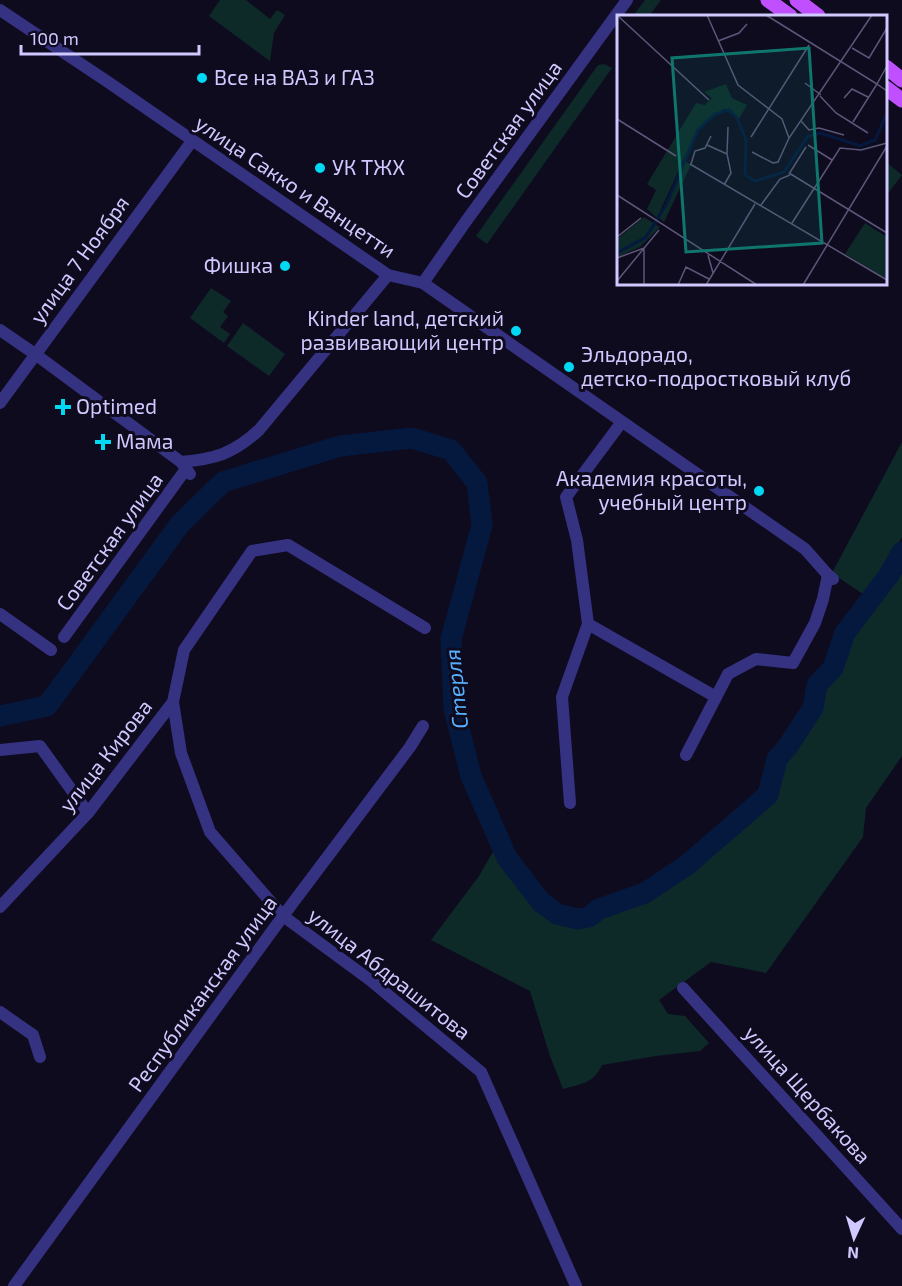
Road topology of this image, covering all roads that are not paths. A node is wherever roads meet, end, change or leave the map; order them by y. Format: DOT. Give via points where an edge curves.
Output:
graph roads {
  1 [pos="627,0"];
  2 [pos="768,0"];
  3 [pos="796,0"];
  4 [pos="0,10"];
  5 [pos="789,15"];
  6 [pos="817,15"];
  7 [pos="887,69"];
  8 [pos="902,80"];
  9 [pos="887,89"];
  10 [pos="902,100"];
  11 [pos="192,141"];
  12 [pos="388,275"];
  13 [pos="423,284"];
  14 [pos="0,330"];
  15 [pos="35,354"];
  16 [pos="0,403"];
  17 [pos="621,423"];
  18 [pos="186,468"];
  19 [pos="0,614"];
  20 [pos="588,624"];
  21 [pos="425,628"];
  22 [pos="64,637"];
  23 [pos="51,650"];
  24 [pos="716,697"];
  25 [pos="173,702"];
  26 [pos="423,726"];
  27 [pos="0,750"];
  28 [pos="686,755"];
  29 [pos="570,802"];
  30 [pos="88,813"];
  31 [pos="0,907"];
  32 [pos="284,916"];
  33 [pos="683,988"];
  34 [pos="0,1012"];
  35 [pos="40,1057"];
  36 [pos="902,1229"];
  37 [pos="14,1286"];
  38 [pos="576,1286"];
  1 -- 13 [label="street, Советская улица"];
  2 -- 5 [label="main road"];
  3 -- 6 [label="main road"];
  4 -- 11 [label="street, улица Сакко и Ванцетти"];
  7 -- 8 [label="main road"];
  9 -- 10 [label="main road"];
  11 -- 12 [label="street, улица Сакко и Ванцетти"];
  11 -- 15 [label="street, улица 7 Ноября"];
  12 -- 13 [label="street, улица Сакко и Ванцетти"];
  12 -- 18 [label="street" via="250,439"];
  13 -- 17 [label="street, улица Сакко и Ванцетти"];
  14 -- 15 [label="street"];
  15 -- 16 [label="street, улица 7 Ноября"];
  15 -- 18 [label="street"];
  17 -- 20 [label="street" via="566,497 577,540"];
  17 -- 24 [label="street, улица Сакко и Ванцетти" via="804,549 830,577 815,624 793,663 756,659 728,674"];
  18 -- 22 [label="street, Советская улица"];
  19 -- 23 [label="street"];
  20 -- 24 [label="street"];
  20 -- 29 [label="street" via="562,697"];
  21 -- 25 [label="street, улица Кирова" via="288,545 252,551 184,650"];
  24 -- 28 [label="street"];
  25 -- 30 [label="street, улица Кирова"];
  25 -- 32 [label="street, улица Абдрашитова" via="181,753 210,832"];
  26 -- 32 [label="street, Республиканская улица"];
  27 -- 30 [label="street" via="40,746"];
  30 -- 31 [label="street, улица Кирова"];
  32 -- 37 [label="street, Республиканская улица"];
  32 -- 38 [label="street, улица Абдрашитова" via="370,980 481,1072"];
  33 -- 36 [label="street, улица Щербакова"];
  34 -- 35 [label="street" via="33,1035"];
}
